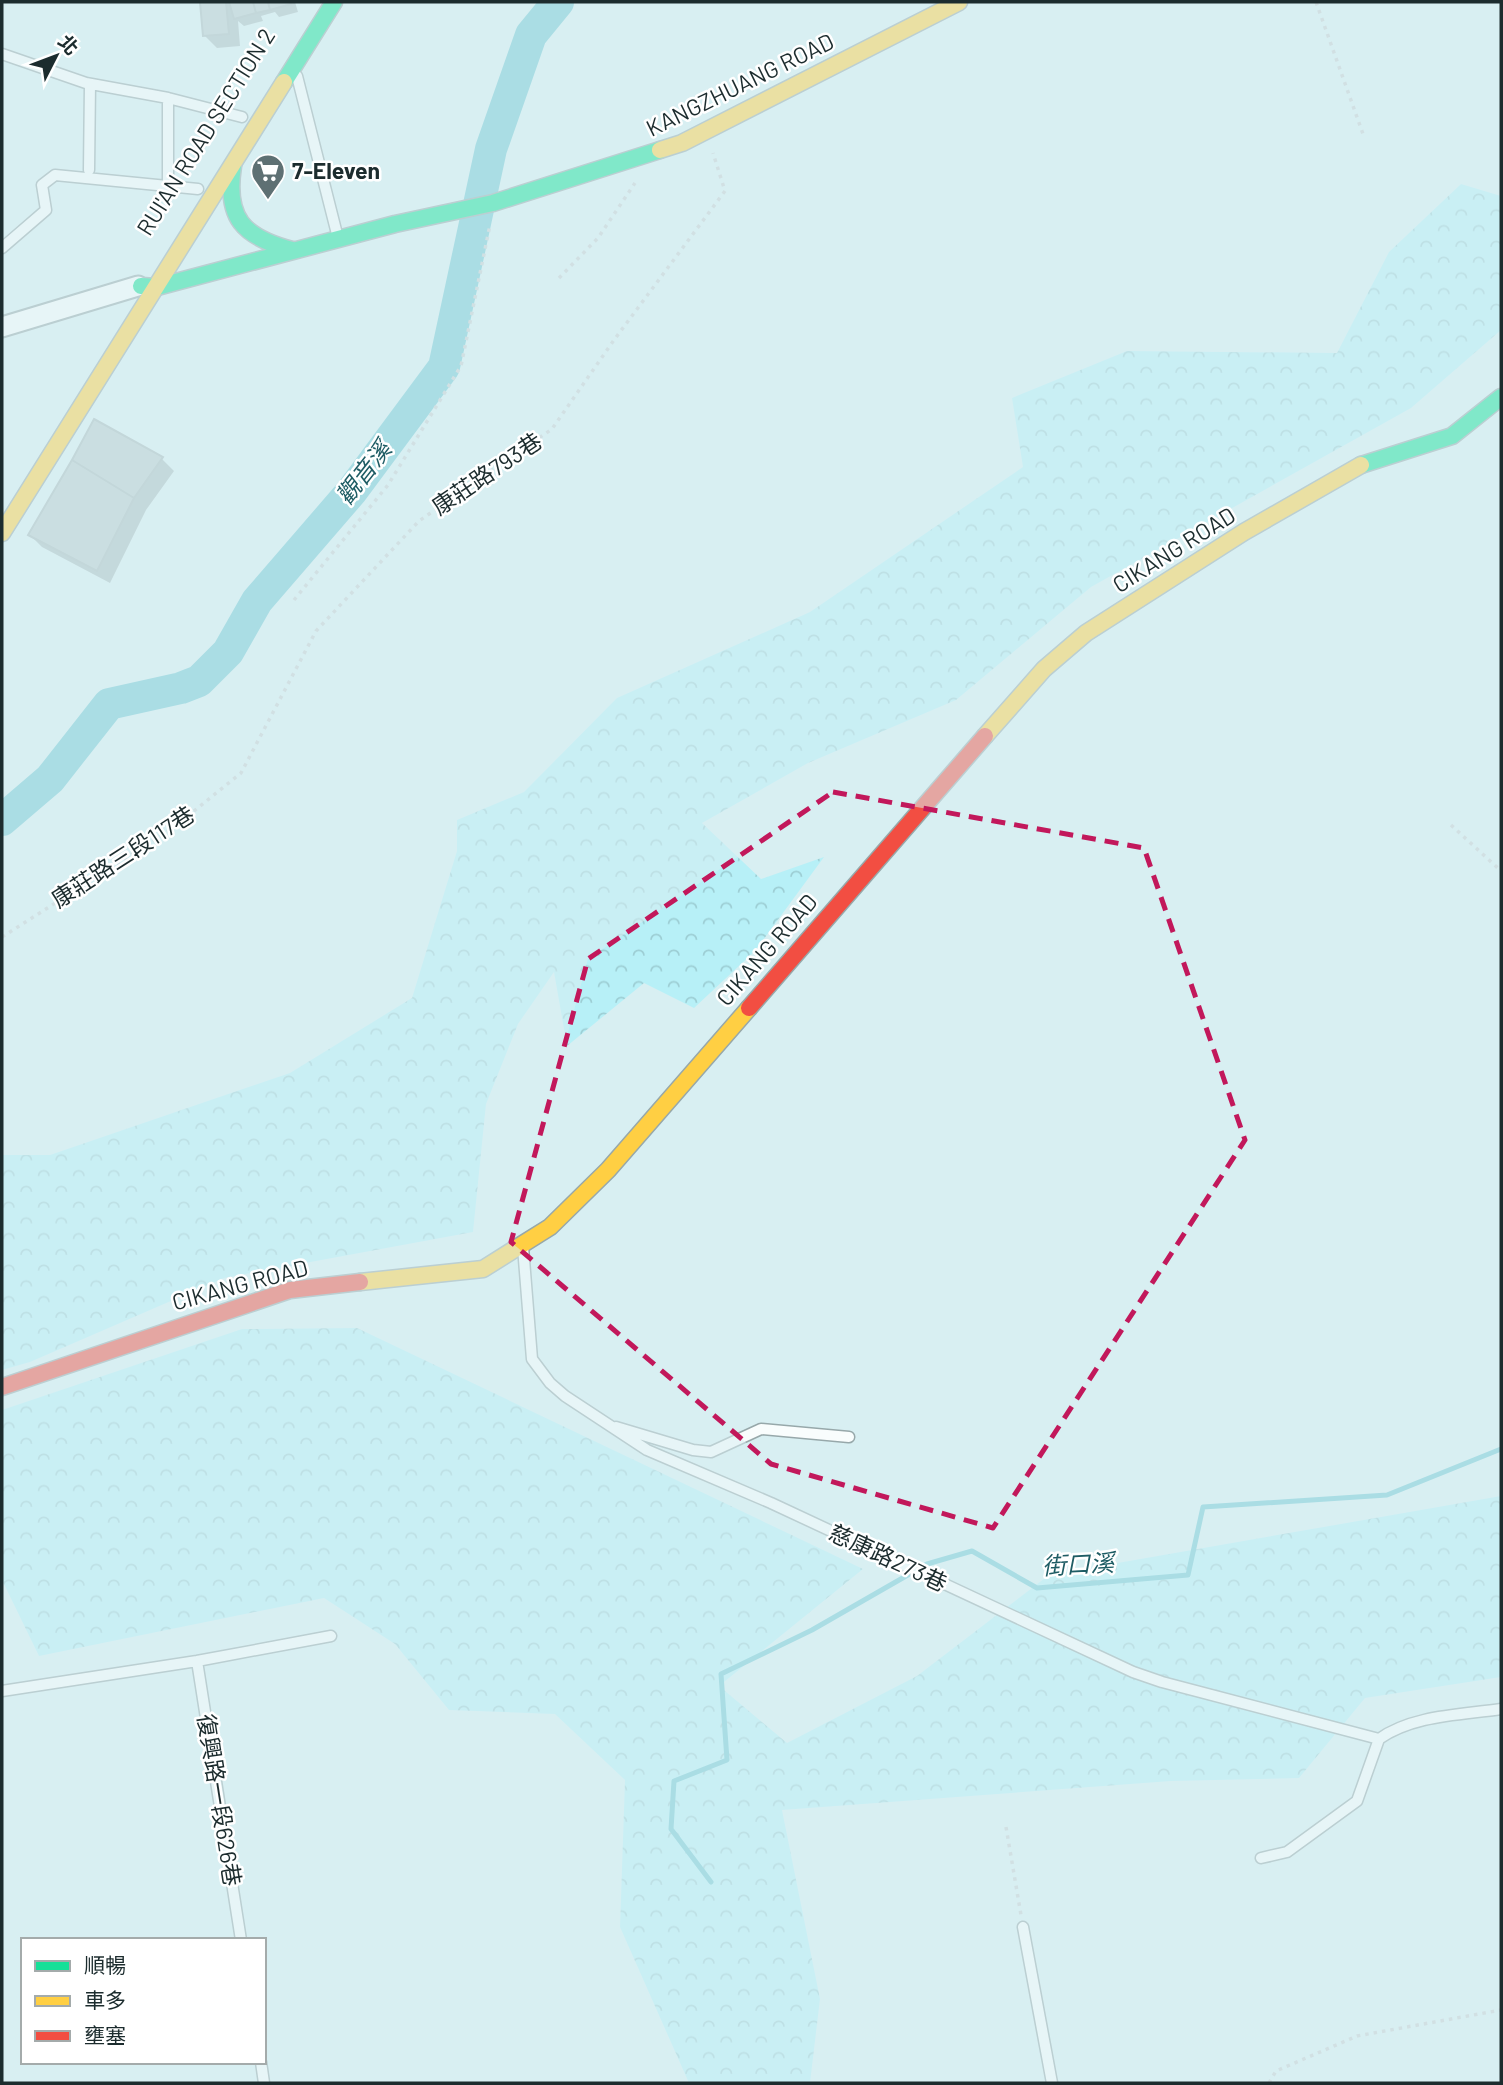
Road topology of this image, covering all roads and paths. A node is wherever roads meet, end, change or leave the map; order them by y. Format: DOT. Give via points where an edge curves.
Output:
graph roads {
  1 [pos="334,2"];
  2 [pos="959,2"];
  3 [pos="1316,2"];
  4 [pos="2,54"];
  5 [pos="295,67"];
  6 [pos="90,84"];
  7 [pos="168,98"];
  8 [pos="242,117"];
  9 [pos="705,131"];
  10 [pos="1363,134"];
  11 [pos="223,148"];
  12 [pos="656,152"];
  13 [pos="233,166"];
  14 [pos="89,170"];
  15 [pos="169,184"];
  16 [pos="198,189"];
  17 [pos="494,202"];
  18 [pos="338,238"];
  19 [pos="2,248"];
  20 [pos="292,250"];
  21 [pos="559,278"];
  22 [pos="147,286"];
  23 [pos="2,327"];
  24 [pos="1501,397"];
  25 [pos="2,504"];
  26 [pos="2,533"];
  27 [pos="294,600"];
  28 [pos="241,773"];
  29 [pos="1451,825"];
  30 [pos="1501,871"];
  31 [pos="2,937"];
  32 [pos="523,1246"];
  33 [pos="2,1387"];
  34 [pos="609,1425"];
  35 [pos="849,1437"];
  36 [pos="331,1636"];
  37 [pos="197,1661"];
  38 [pos="2,1691"];
  39 [pos="1501,1709"];
  40 [pos="1379,1739"];
  41 [pos="1006,1827"];
  42 [pos="1261,1858"];
  43 [pos="1023,1927"];
  44 [pos="241,1938"];
  45 [pos="1501,2010"];
  46 [pos="261,2064"];
  47 [pos="264,2083"];
  48 [pos="1052,2083"];
  49 [pos="1269,2083"];
  1 -- 5 [label="street"];
  2 -- 9 [label="street, KANGZHUANG ROAD"];
  3 -- 10 [label="path"];
  4 -- 6 [label="lane"];
  5 -- 13 [label="street"];
  5 -- 18 [label="lane"];
  6 -- 7 [label="lane"];
  6 -- 14 [label="lane"];
  7 -- 8 [label="lane"];
  7 -- 15 [label="lane"];
  9 -- 12 [label="street, KANGZHUANG ROAD"];
  9 -- 28 [label="path, 康莊路793巷" via="725,191 552,429 419,521 316,631"];
  11 -- 16 [label="street, RUI'AN ROAD SECTION 2"];
  12 -- 17 [label="street, KANGZHUANG ROAD"];
  12 -- 21 [label="path" via="598,238"];
  13 -- 20 [label="street" via="228,191 234,215 250,234 271,246"];
  13 -- 22 [label="street"];
  15 -- 16 [label="lane"];
  15 -- 19 [label="lane" via="55,176 42,185 46,210"];
  16 -- 22 [label="street, RUI'AN ROAD SECTION 2"];
  17 -- 18 [label="street, KANGZHUANG ROAD"];
  17 -- 27 [label="path" via="461,366 388,485"];
  18 -- 20 [label="street, KANGZHUANG ROAD"];
  20 -- 22 [label="street, KANGZHUANG ROAD"];
  22 -- 23 [label="street"];
  22 -- 25 [label="street"];
  22 -- 26 [label="street"];
  24 -- 32 [label="street, CIKANG ROAD" via="1452,436 1366,463 1244,532 1086,633 1052,662 608,1170 550,1227"];
  28 -- 31 [label="path, 康莊路三段117巷" via="173,828"];
  29 -- 30 [label="path"];
  32 -- 33 [label="street, CIKANG ROAD" via="483,1269 290,1290"];
  32 -- 34 [label="lane, 慈康路273巷" via="532,1359 565,1396"];
  34 -- 35 [label="lane" via="711,1452 761,1429"];
  34 -- 40 [label="lane, 慈康路273巷" via="647,1450 1133,1672"];
  36 -- 37 [label="lane"];
  37 -- 38 [label="lane"];
  37 -- 44 [label="lane, 復興路一段626巷"];
  39 -- 40 [label="lane" via="1415,1722"];
  40 -- 42 [label="lane" via="1357,1801 1287,1852"];
  41 -- 43 [label="path"];
  43 -- 48 [label="lane"];
  45 -- 49 [label="path" via="1357,2036 1276,2071"];
  46 -- 47 [label="lane"];
}
